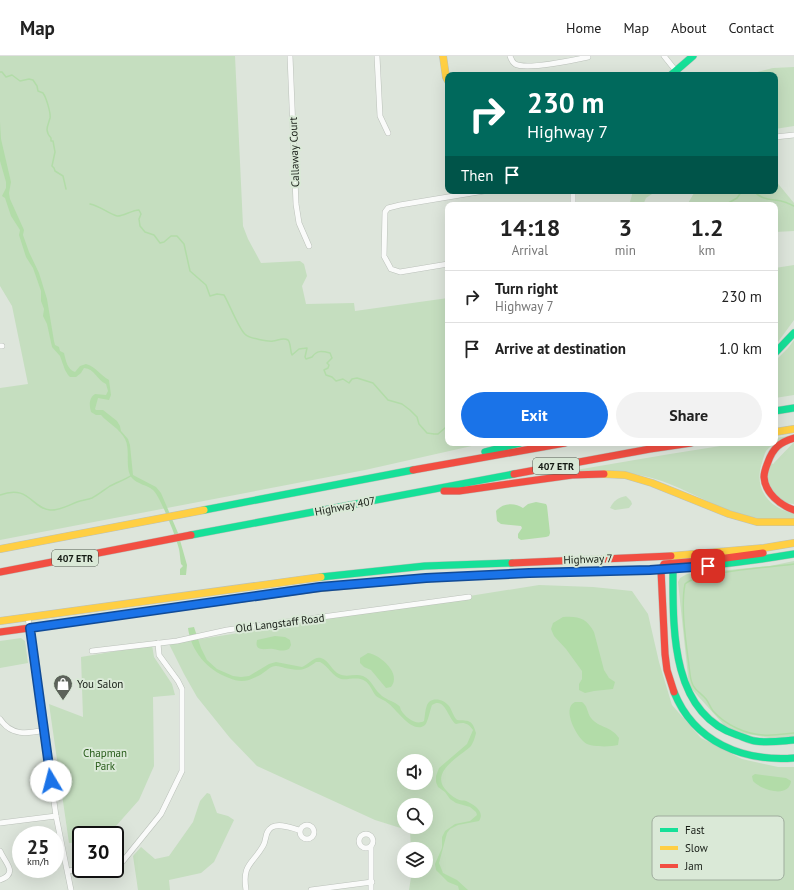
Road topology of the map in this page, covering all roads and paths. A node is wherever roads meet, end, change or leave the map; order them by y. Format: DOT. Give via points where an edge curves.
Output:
graph roads {
  1 [pos="290,56"];
  2 [pos="377,56"];
  3 [pos="443,56"];
  4 [pos="510,56"];
  5 [pos="664,56"];
  6 [pos="692,56"];
  7 [pos="588,57"];
  8 [pos="445,72"];
  9 [pos="673,72"];
  10 [pos="675,72"];
  11 [pos="388,132"];
  12 [pos="794,134"];
  13 [pos="778,137"];
  14 [pos="466,194"];
  15 [pos="310,246"];
  16 [pos="445,264"];
  17 [pos="794,333"];
  18 [pos="778,350"];
  19 [pos="794,408"];
  20 [pos="778,411"];
  21 [pos="794,429"];
  22 [pos="778,432"];
  23 [pos="794,438"];
  24 [pos="778,445"];
  25 [pos="507,446"];
  26 [pos="548,446"];
  27 [pos="670,446"];
  28 [pos="776,446"];
  29 [pos="438,465"];
  30 [pos="421,491"];
  31 [pos="794,510"];
  32 [pos="794,522"];
  33 [pos="794,543"];
  34 [pos="0,549"];
  35 [pos="794,554"];
  36 [pos="669,563"];
  37 [pos="661,570"];
  38 [pos="0,572"];
  39 [pos="469,597"];
  40 [pos="28,617"];
  41 [pos="0,621"];
  42 [pos="30,628"];
  43 [pos="0,632"];
  44 [pos="158,643"];
  45 [pos="92,651"];
  46 [pos="0,719"];
  47 [pos="44,730"];
  48 [pos="794,740"];
  49 [pos="794,758"];
  50 [pos="56,816"];
  51 [pos="0,823"];
  52 [pos="299,830"];
  53 [pos="371,846"];
  54 [pos="0,851"];
  55 [pos="124,860"];
  56 [pos="72,870"];
  57 [pos="68,871"];
  58 [pos="0,880"];
  59 [pos="372,882"];
  60 [pos="71,890"];
  61 [pos="246,890"];
  62 [pos="311,890"];
  63 [pos="371,890"];
  1 -- 15 [label="street, Callaway Court" via="296,204 299,223"];
  2 -- 11 [label="street" via="380,116"];
  3 -- 8 [label="main road"];
  4 -- 7 [label="street" via="516,64 536,66"];
  5 -- 9 [label="street"];
  6 -- 10 [label="main road"];
  12 -- 13 [label="street"];
  14 -- 16 [label="street" via="393,206 385,212 384,256 391,269 400,272"];
  17 -- 18 [label="main road"];
  19 -- 20 [label="main road"];
  21 -- 22 [label="main road"];
  23 -- 24 [label="main road"];
  25 -- 29 [label="main road"];
  26 -- 29 [label="main road, Highway 407 / 407 ETR"];
  27 -- 30 [label="main road, Highway 407 / 407 ETR"];
  28 -- 31 [label="main road" via="772,450 764,478 775,500"];
  29 -- 34 [label="main road, Highway 407 / 407 ETR"];
  30 -- 32 [label="main road" via="459,491 572,475 625,475 757,522"];
  30 -- 38 [label="main road, Highway 407 / 407 ETR"];
  33 -- 36 [label="main road" via="786,548 744,556"];
  35 -- 36 [label="main road, Highway 7" via="747,562"];
  36 -- 37 [label="main road" via="664,564"];
  36 -- 40 [label="main road, Highway 7" via="425,566 318,577"];
  36 -- 48 [label="main road" via="677,655 683,679 699,710 713,723 735,736 769,742"];
  37 -- 42 [label="main road, Highway 7" via="426,578 320,587"];
  37 -- 49 [label="main road" via="667,671 684,712 717,743 733,751 756,757"];
  39 -- 44 [label="street, Old Langstaff Road" via="227,630"];
  40 -- 41 [label="main road, Highway 7"];
  40 -- 42 [label="street"];
  42 -- 43 [label="main road, Highway 7"];
  42 -- 47 [label="street"];
  44 -- 45 [label="street, Old Langstaff Road"];
  44 -- 55 [label="street" via="159,655 182,689 182,771 161,814"];
  46 -- 47 [label="street" via="8,728 18,733"];
  47 -- 50 [label="street"];
  50 -- 51 [label="street"];
  50 -- 57 [label="street"];
  52 -- 61 [label="street" via="281,826 274,826 268,830 264,846 246,868"];
  53 -- 59 [label="street"];
  54 -- 58 [label="street" via="10,871"];
  56 -- 57 [label="street"];
  57 -- 60 [label="street"];
  59 -- 62 [label="street"];
  59 -- 63 [label="street"];
}
